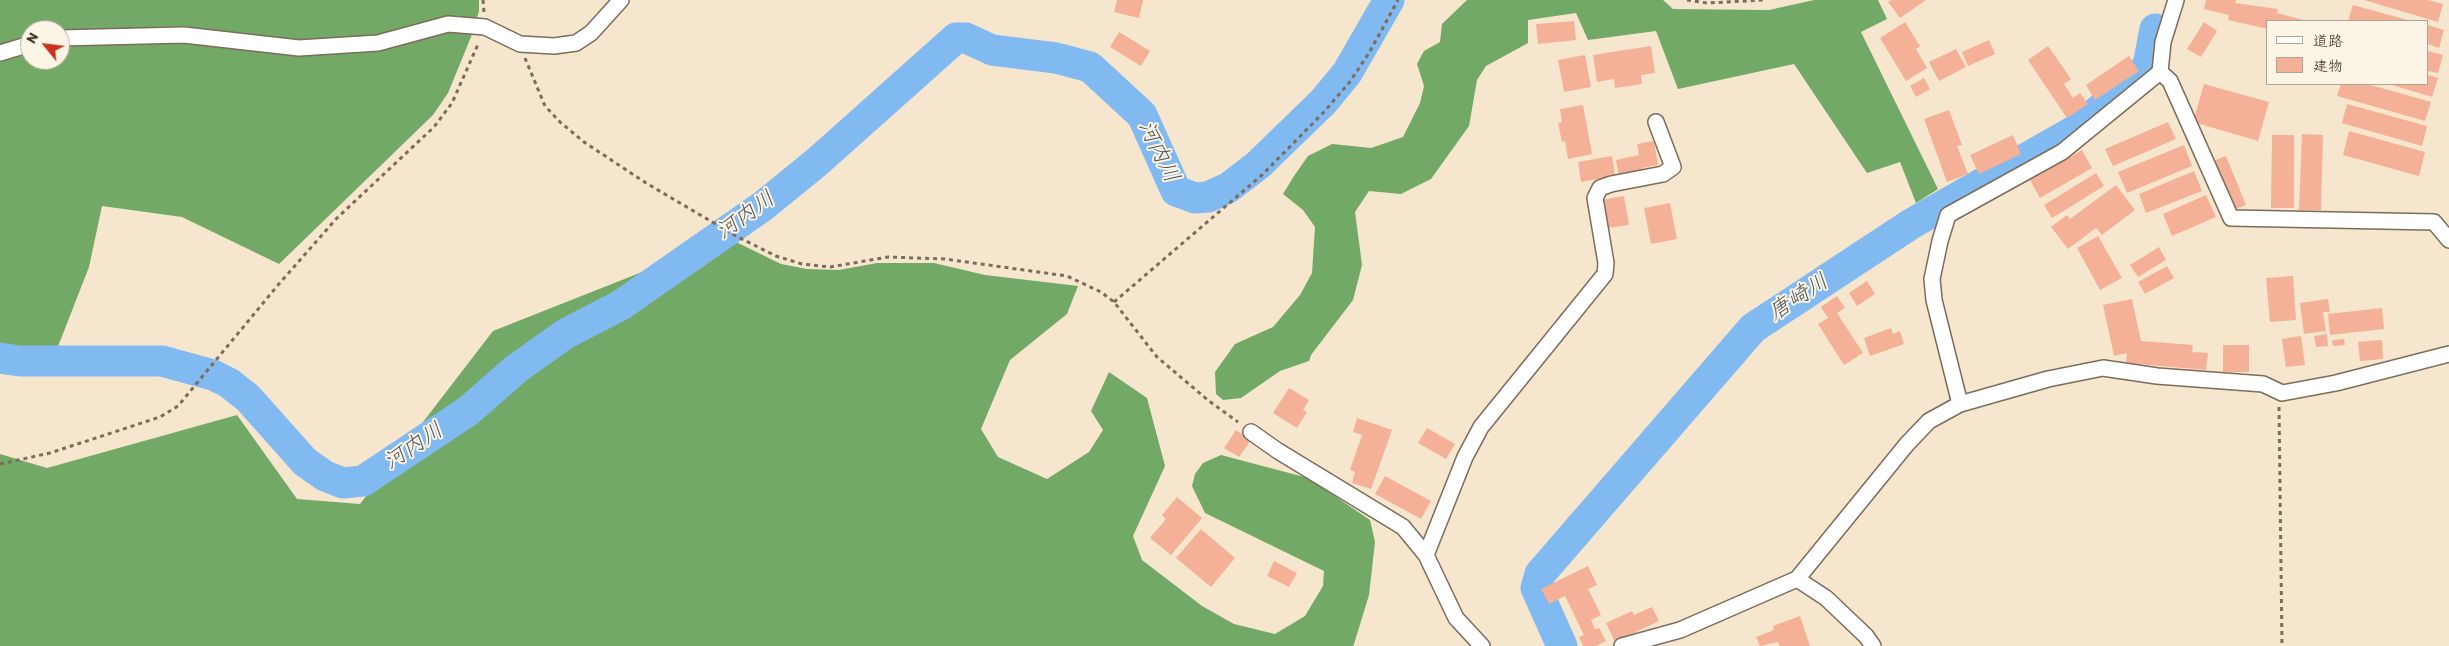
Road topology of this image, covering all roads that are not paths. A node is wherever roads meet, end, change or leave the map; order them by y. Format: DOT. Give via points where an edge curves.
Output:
graph roads {
  1 [pos="621,0"];
  2 [pos="2174,1"];
  3 [pos="70,38"];
  4 [pos="20,47"];
  5 [pos="0,54"];
  6 [pos="2160,72"];
  7 [pos="1656,122"];
  8 [pos="2449,240"];
  9 [pos="2449,354"];
  10 [pos="1960,404"];
  11 [pos="1251,432"];
  12 [pos="1426,555"];
  13 [pos="1797,579"];
  14 [pos="1482,646"];
  15 [pos="1622,646"];
  16 [pos="1872,646"];
  1 -- 3 [label="street" via="591,33 576,43 554,46 520,44 485,27 448,24 378,43 299,48 184,35"];
  2 -- 6 [label="street" via="2163,42"];
  4 -- 5 [label="street"];
  6 -- 8 [label="street" via="2170,80 2232,218 2434,222"];
  6 -- 10 [label="street" via="2062,152 1948,215 1932,278 1934,300"];
  7 -- 12 [label="street" via="1673,167 1663,174 1600,188 1595,198 1605,274 1481,427 1465,457"];
  9 -- 10 [label="street" via="2336,383 2282,393 2263,384 2157,376 2103,368 2048,378"];
  10 -- 13 [label="street" via="1929,421 1907,444"];
  11 -- 12 [label="street" via="1403,527"];
  12 -- 14 [label="street" via="1456,618"];
  13 -- 15 [label="street" via="1680,630"];
  13 -- 16 [label="street" via="1826,598 1866,636"];
}
